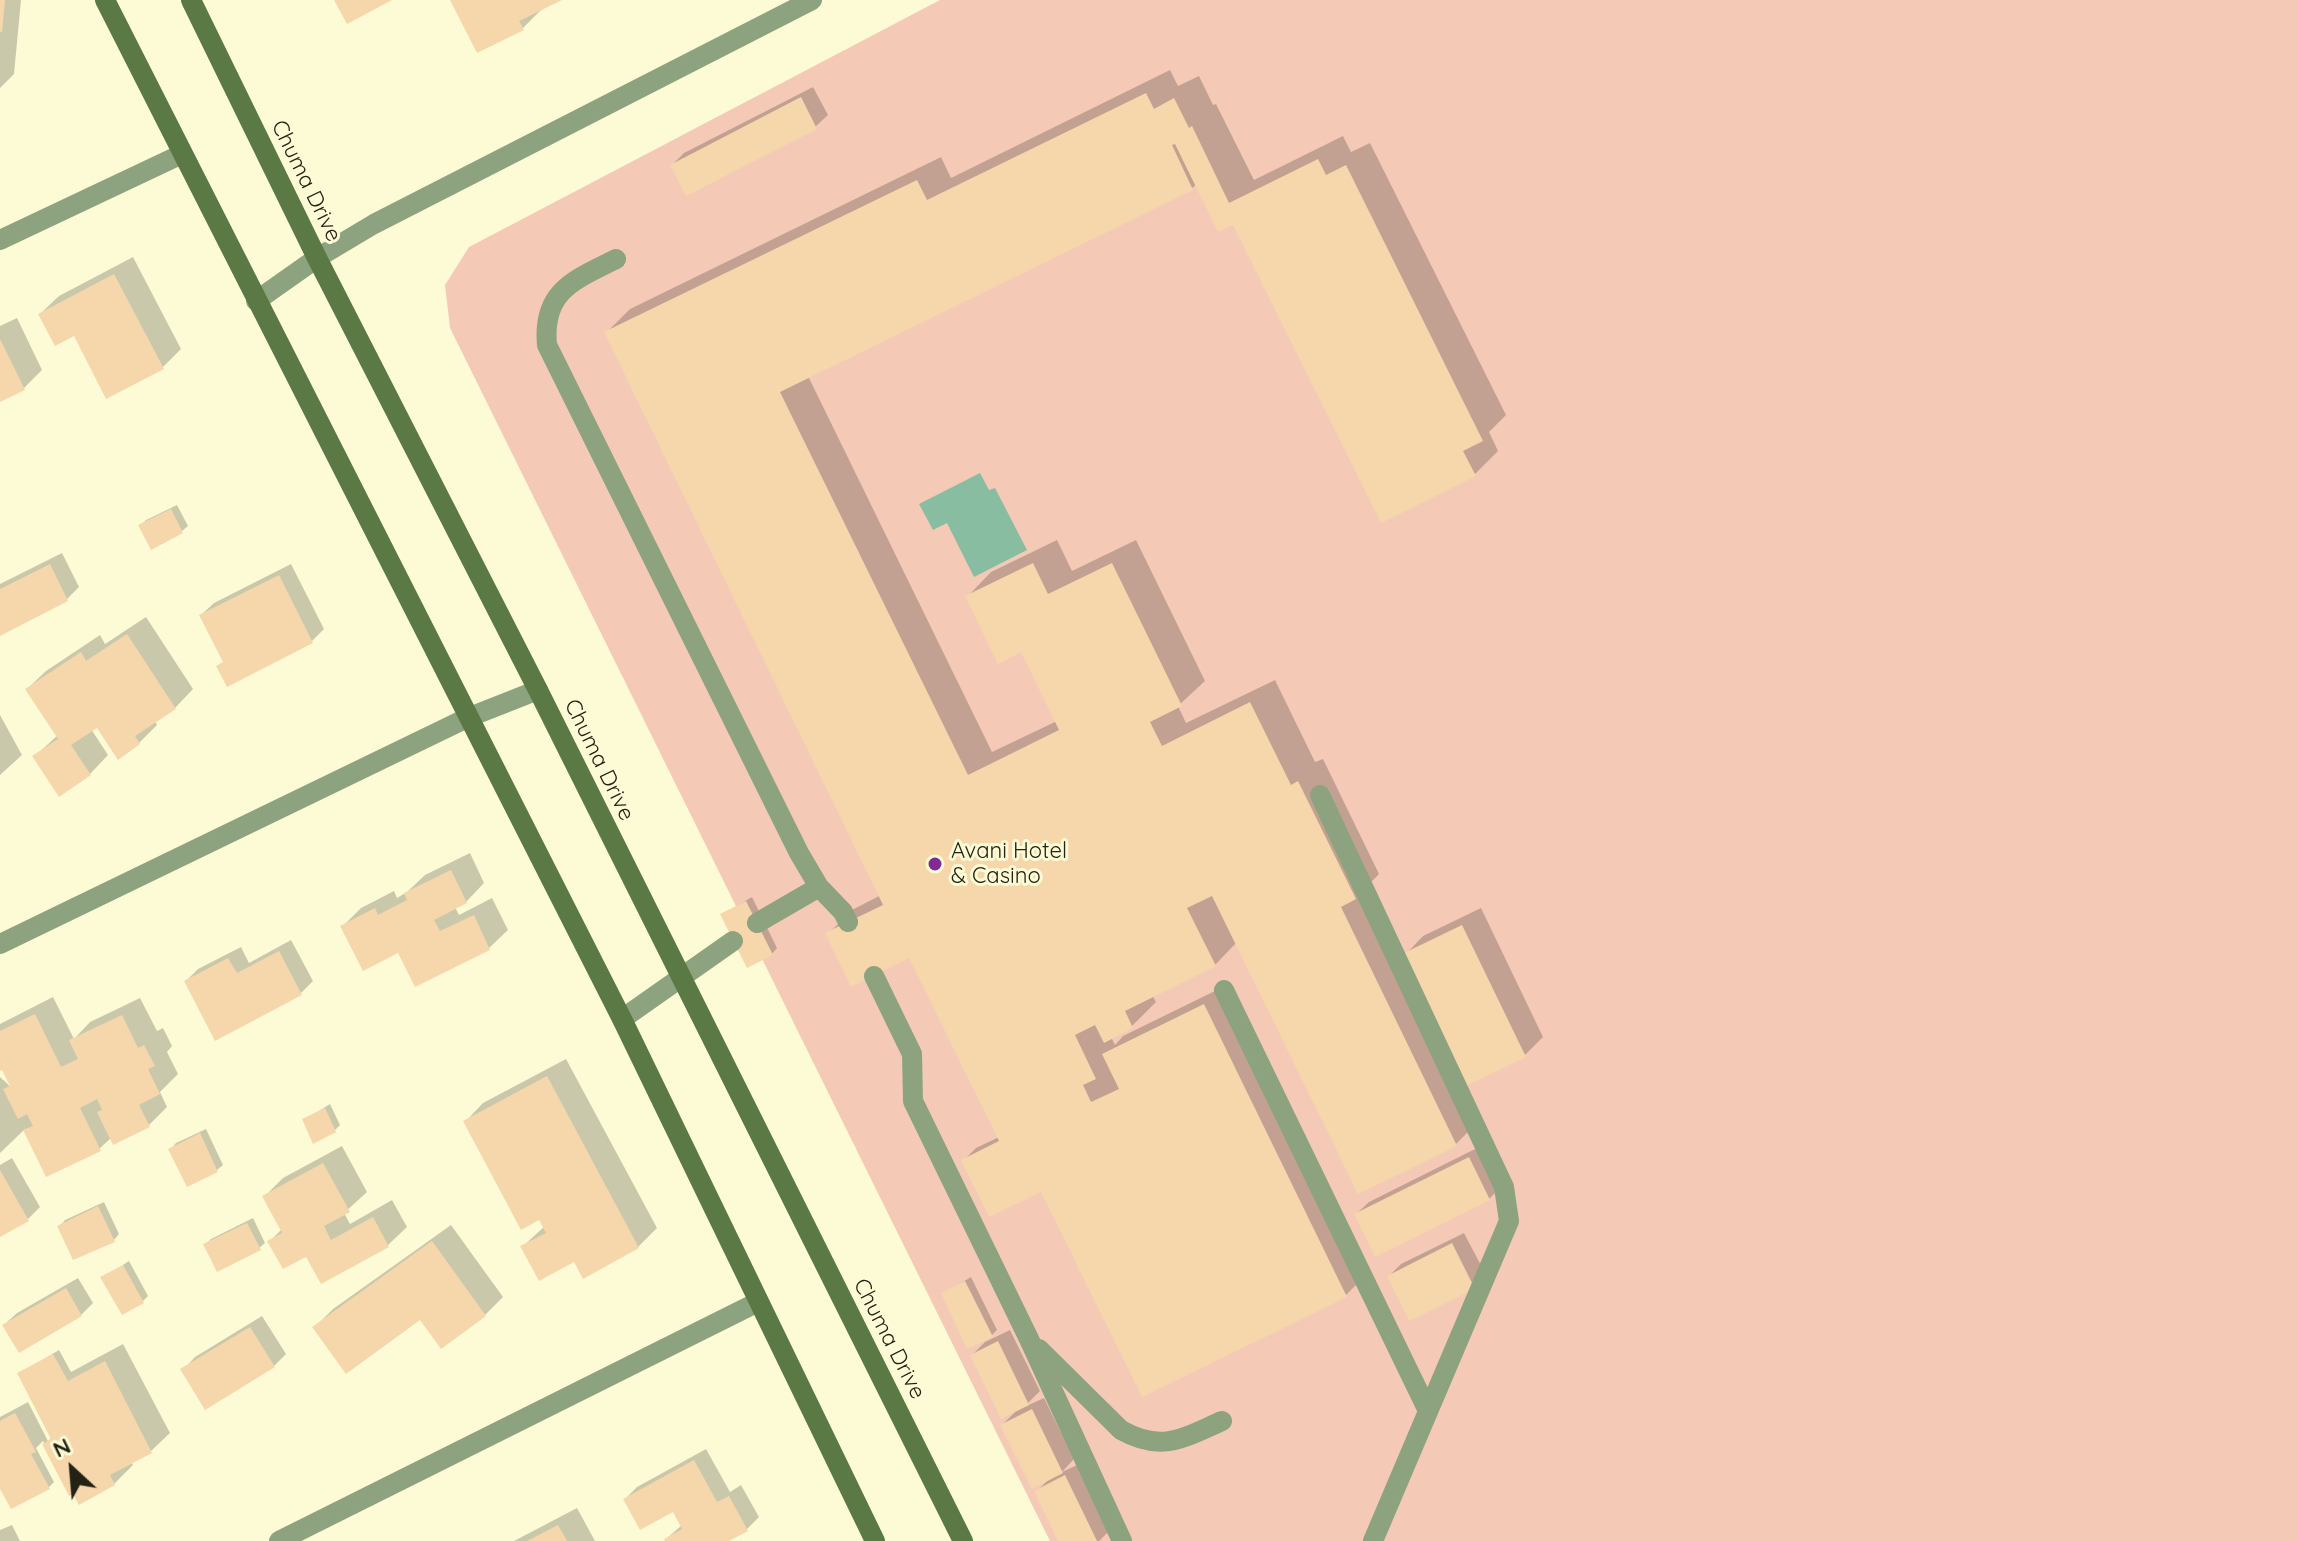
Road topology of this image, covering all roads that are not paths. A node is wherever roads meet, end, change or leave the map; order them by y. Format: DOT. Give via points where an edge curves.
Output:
graph roads {
  1 [pos="105,0"];
  2 [pos="191,0"];
  3 [pos="812,0"];
  4 [pos="182,154"];
  5 [pos="0,240"];
  6 [pos="317,258"];
  7 [pos="616,259"];
  8 [pos="256,301"];
  9 [pos="538,690"];
  10 [pos="467,718"];
  11 [pos="1320,795"];
  12 [pos="819,887"];
  13 [pos="848,922"];
  14 [pos="757,923"];
  15 [pos="733,941"];
  16 [pos="0,944"];
  17 [pos="680,976"];
  18 [pos="874,976"];
  19 [pos="1224,990"];
  20 [pos="622,1019"];
  21 [pos="758,1302"];
  22 [pos="1029,1339"];
  23 [pos="1428,1411"];
  24 [pos="1222,1421"];
  25 [pos="279,1541"];
  26 [pos="875,1541"];
  27 [pos="963,1541"];
  28 [pos="1122,1541"];
  29 [pos="1373,1541"];
  1 -- 4 [label="main road"];
  2 -- 6 [label="main road, Chuma Drive"];
  3 -- 6 [label="street" via="427,196"];
  4 -- 5 [label="street"];
  4 -- 8 [label="main road"];
  6 -- 8 [label="street"];
  6 -- 9 [label="main road, Chuma Drive"];
  7 -- 12 [label="street" via="571,282 558,296 548,312 547,345"];
  8 -- 10 [label="main road"];
  9 -- 10 [label="street"];
  9 -- 17 [label="main road, Chuma Drive"];
  10 -- 16 [label="street"];
  10 -- 20 [label="main road"];
  11 -- 23 [label="street" via="1504,1187 1509,1221"];
  12 -- 13 [label="street"];
  12 -- 14 [label="street"];
  15 -- 17 [label="street"];
  17 -- 20 [label="street"];
  17 -- 27 [label="main road, Chuma Drive"];
  18 -- 22 [label="street" via="912,1054 913,1101"];
  19 -- 23 [label="street"];
  20 -- 21 [label="main road"];
  21 -- 25 [label="street"];
  21 -- 26 [label="main road"];
  22 -- 24 [label="street" via="1136,1439 1176,1441"];
  22 -- 28 [label="street"];
  23 -- 29 [label="street"];
}
